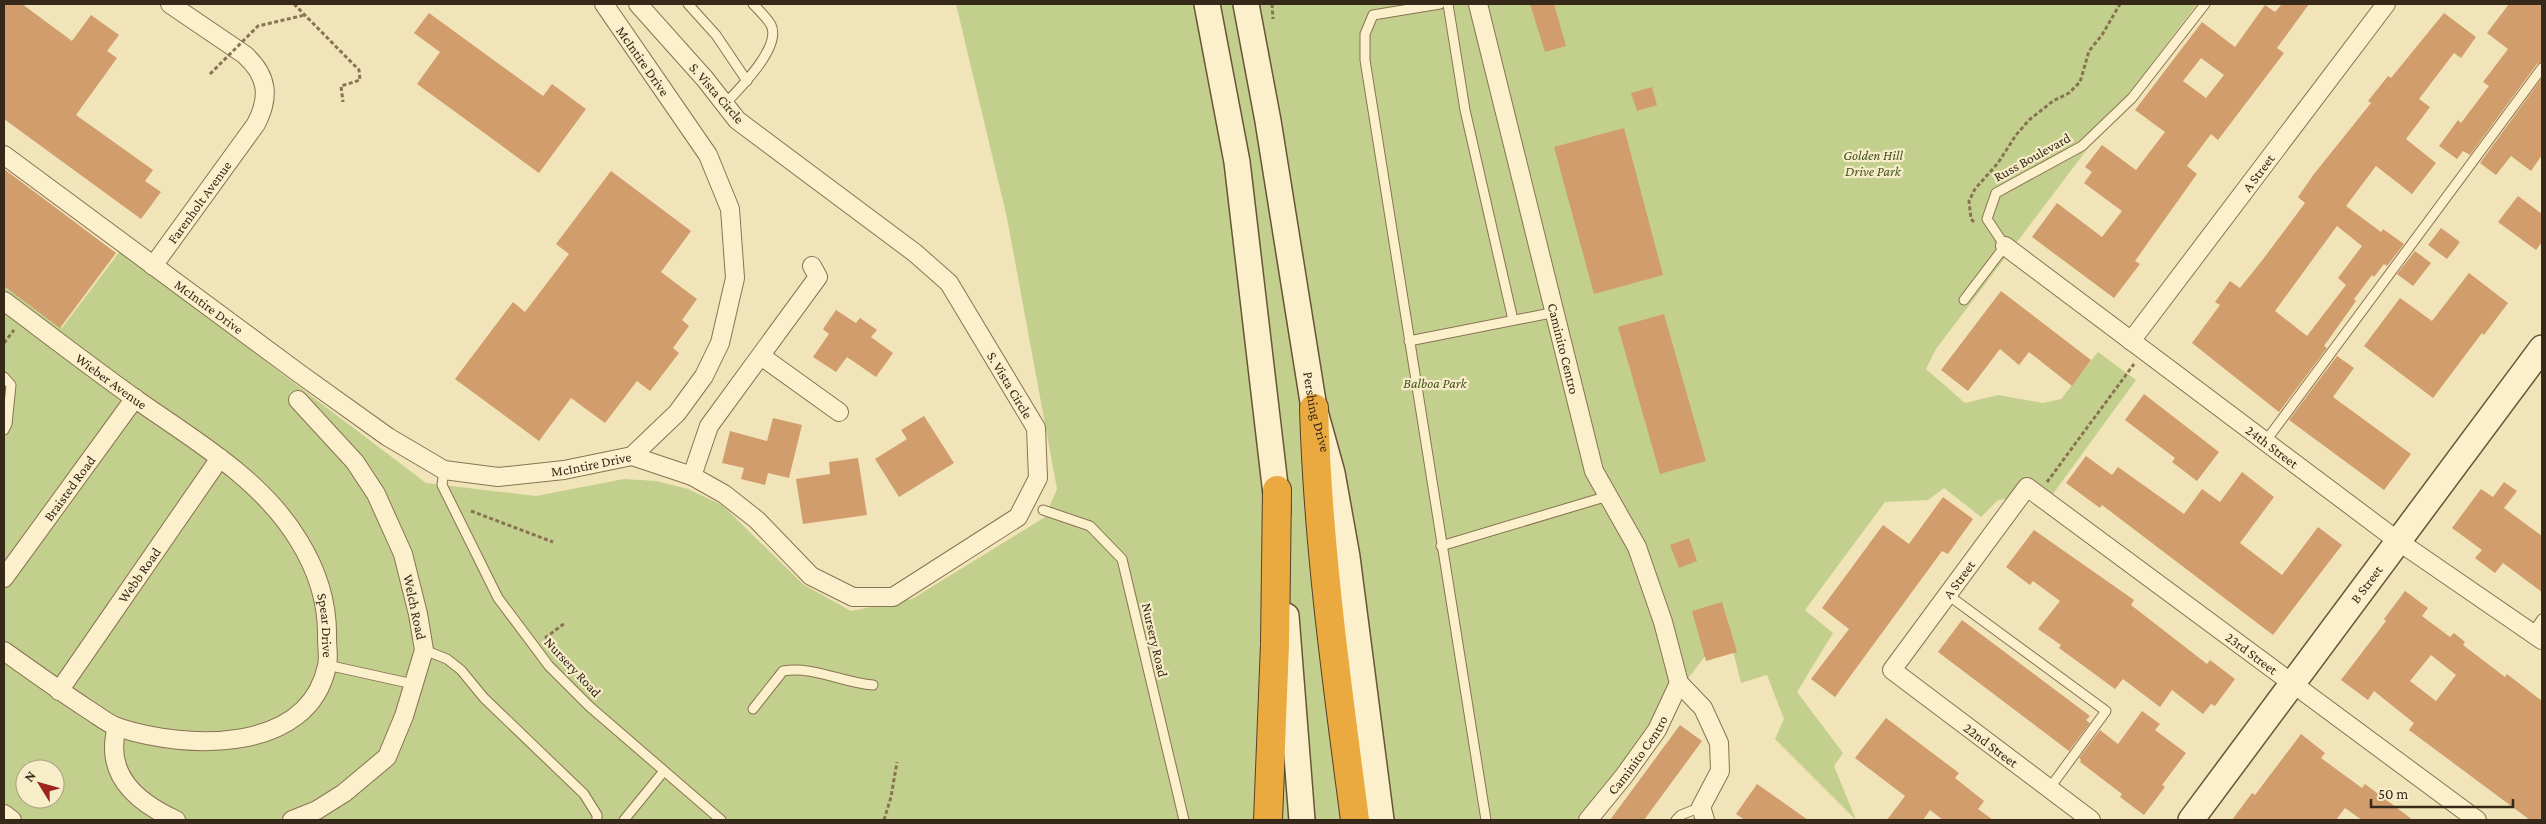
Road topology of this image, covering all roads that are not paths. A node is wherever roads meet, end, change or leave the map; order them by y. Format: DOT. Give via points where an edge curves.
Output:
graph roads {
  1 [pos="170,4"];
  2 [pos="604,4"];
  3 [pos="638,4"];
  4 [pos="688,4"];
  5 [pos="753,4"];
  6 [pos="1207,4"];
  7 [pos="1246,4"];
  8 [pos="1440,4"];
  9 [pos="1448,4"];
  10 [pos="1478,4"];
  11 [pos="2205,4"];
  12 [pos="2386,4"];
  13 [pos="2542,68"];
  14 [pos="747,81"];
  15 [pos="724,104"];
  16 [pos="4,155"];
  17 [pos="2005,246"];
  18 [pos="153,266"];
  19 [pos="812,266"];
  20 [pos="1964,300"];
  21 [pos="4,301"];
  22 [pos="1556,312"];
  23 [pos="1514,320"];
  24 [pos="1409,341"];
  25 [pos="2138,346"];
  26 [pos="2542,348"];
  27 [pos="761,356"];
  28 [pos="4,377"];
  29 [pos="134,398"];
  30 [pos="298,400"];
  31 [pos="1314,408"];
  32 [pos="839,412"];
  33 [pos="4,430"];
  34 [pos="2265,442"];
  35 [pos="632,456"];
  36 [pos="220,458"];
  37 [pos="444,470"];
  38 [pos="692,476"];
  39 [pos="1277,490"];
  40 [pos="2033,490"];
  41 [pos="1608,496"];
  42 [pos="1044,510"];
  43 [pos="2398,541"];
  44 [pos="1442,546"];
  45 [pos="4,578"];
  46 [pos="1948,594"];
  47 [pos="2539,631"];
  48 [pos="424,650"];
  49 [pos="4,651"];
  50 [pos="327,665"];
  51 [pos="1892,670"];
  52 [pos="2294,682"];
  53 [pos="1679,683"];
  54 [pos="413,684"];
  55 [pos="874,685"];
  56 [pos="59,691"];
  57 [pos="1339,699"];
  58 [pos="753,708"];
  59 [pos="117,727"];
  60 [pos="664,770"];
  61 [pos="2049,789"];
  62 [pos="1703,813"];
  63 [pos="4,814"];
  64 [pos="12,820"];
  65 [pos="176,820"];
  66 [pos="292,820"];
  67 [pos="597,820"];
  68 [pos="624,820"];
  69 [pos="721,820"];
  70 [pos="1184,820"];
  71 [pos="1268,820"];
  72 [pos="1302,820"];
  73 [pos="1346,820"];
  74 [pos="1355,820"];
  75 [pos="1381,820"];
  76 [pos="1486,820"];
  77 [pos="1588,820"];
  78 [pos="1676,820"];
  79 [pos="2091,820"];
  80 [pos="2191,820"];
  81 [pos="2477,820"];
  1 -- 18 [label="street, Farenholt Avenue" via="246,55 262,75 265,91 263,109 256,124"];
  2 -- 35 [label="street, McIntire Drive" via="708,155 730,209 735,278 720,343 704,376 677,413"];
  3 -- 15 [label="street, S. Vista Circle"];
  4 -- 14 [label="lane" via="716,35"];
  5 -- 14 [label="lane" via="771,26 773,37"];
  6 -- 39 [label="main road" via="1236,162"];
  7 -- 31 [label="main road, Pershing Drive"];
  8 -- 24 [label="lane" via="1373,15 1365,34 1366,60"];
  9 -- 23 [label="lane" via="1465,110"];
  10 -- 22 [label="street, Caminito Centro"];
  11 -- 17 [label="lane, Russ Boulevard" via="2132,98 2082,146 1996,193 1986,219"];
  12 -- 25 [label="street, A Street"];
  13 -- 34 [label="lane"];
  14 -- 15 [label="lane"];
  15 -- 38 [label="street, S. Vista Circle" via="737,120 915,253 949,283 1036,428 1038,478 1018,517 1002,528 894,597 853,597 811,576 757,520 724,494"];
  16 -- 18 [label="street"];
  17 -- 20 [label="lane"];
  17 -- 25 [label="street, 24th Street"];
  18 -- 37 [label="street, McIntire Drive" via="388,437"];
  19 -- 27 [label="street" via="818,277"];
  21 -- 29 [label="street, Wieber Avenue"];
  22 -- 23 [label="lane"];
  22 -- 41 [label="street, Caminito Centro" via="1594,471"];
  23 -- 24 [label="lane"];
  24 -- 44 [label="lane"];
  25 -- 34 [label="street, 24th Street"];
  26 -- 43 [label="main road, B Street"];
  27 -- 32 [label="street"];
  27 -- 38 [label="street" via="709,426"];
  28 -- 33 [label="lane" via="11,385"];
  29 -- 36 [label="street, Wieber Avenue"];
  29 -- 45 [label="street, Braisted Road"];
  30 -- 48 [label="street, Welch Road" via="355,462 376,494 403,554"];
  31 -- 57 [label="highway" via="1317,491"];
  31 -- 75 [label="main road, Pershing Drive" via="1332,473 1347,557"];
  34 -- 43 [label="street, 24th Street"];
  35 -- 37 [label="street, McIntire Drive" via="564,470 498,477"];
  35 -- 38 [label="street, S. Vista Circle"];
  36 -- 50 [label="street, Spear Drive" via="268,501 299,540 318,578 328,623"];
  36 -- 56 [label="street, Webb Road"];
  37 -- 60 [label="lane, Nursery Road" via="442,485 498,598 549,666"];
  39 -- 71 [label="highway"];
  39 -- 72 [label="main road"];
  40 -- 46 [label="street, A Street"];
  40 -- 52 [label="street, 23rd Street"];
  41 -- 44 [label="lane"];
  41 -- 53 [label="street, Caminito Centro" via="1637,547 1663,622"];
  42 -- 70 [label="lane, Nursery Road" via="1090,526 1122,559"];
  43 -- 47 [label="street, 24th Street"];
  43 -- 52 [label="main road, B Street"];
  44 -- 76 [label="lane"];
  46 -- 51 [label="street, A Street"];
  46 -- 61 [label="lane" via="2106,711"];
  48 -- 54 [label="street, Welch Road"];
  48 -- 67 [label="lane" via="447,659 461,670 484,698 584,794"];
  49 -- 56 [label="street, Spear Drive"];
  50 -- 54 [label="lane"];
  50 -- 59 [label="street, Spear Drive" via="308,704 293,718 264,734 220,742 166,740"];
  51 -- 61 [label="street, 22nd Street"];
  52 -- 80 [label="main road, B Street"];
  52 -- 81 [label="street, 23rd Street"];
  53 -- 62 [label="street, Caminito Centro" via="1703,708 1718,743 1720,771"];
  53 -- 77 [label="street, Caminito Centro" via="1657,730"];
  54 -- 66 [label="street, Welch Road" via="387,757 317,810"];
  55 -- 58 [label="lane" via="853,684 801,668 783,671"];
  56 -- 59 [label="street, Spear Drive"];
  57 -- 73 [label="highway"];
  57 -- 74 [label="highway"];
  59 -- 65 [label="street" via="113,741 114,760 125,784 156,811"];
  60 -- 68 [label="lane"];
  60 -- 69 [label="lane, Nursery Road"];
  61 -- 79 [label="street, 22nd Street"];
  62 -- 78 [label="lane" via="1682,815"];
  63 -- 64 [label="street"];
}
